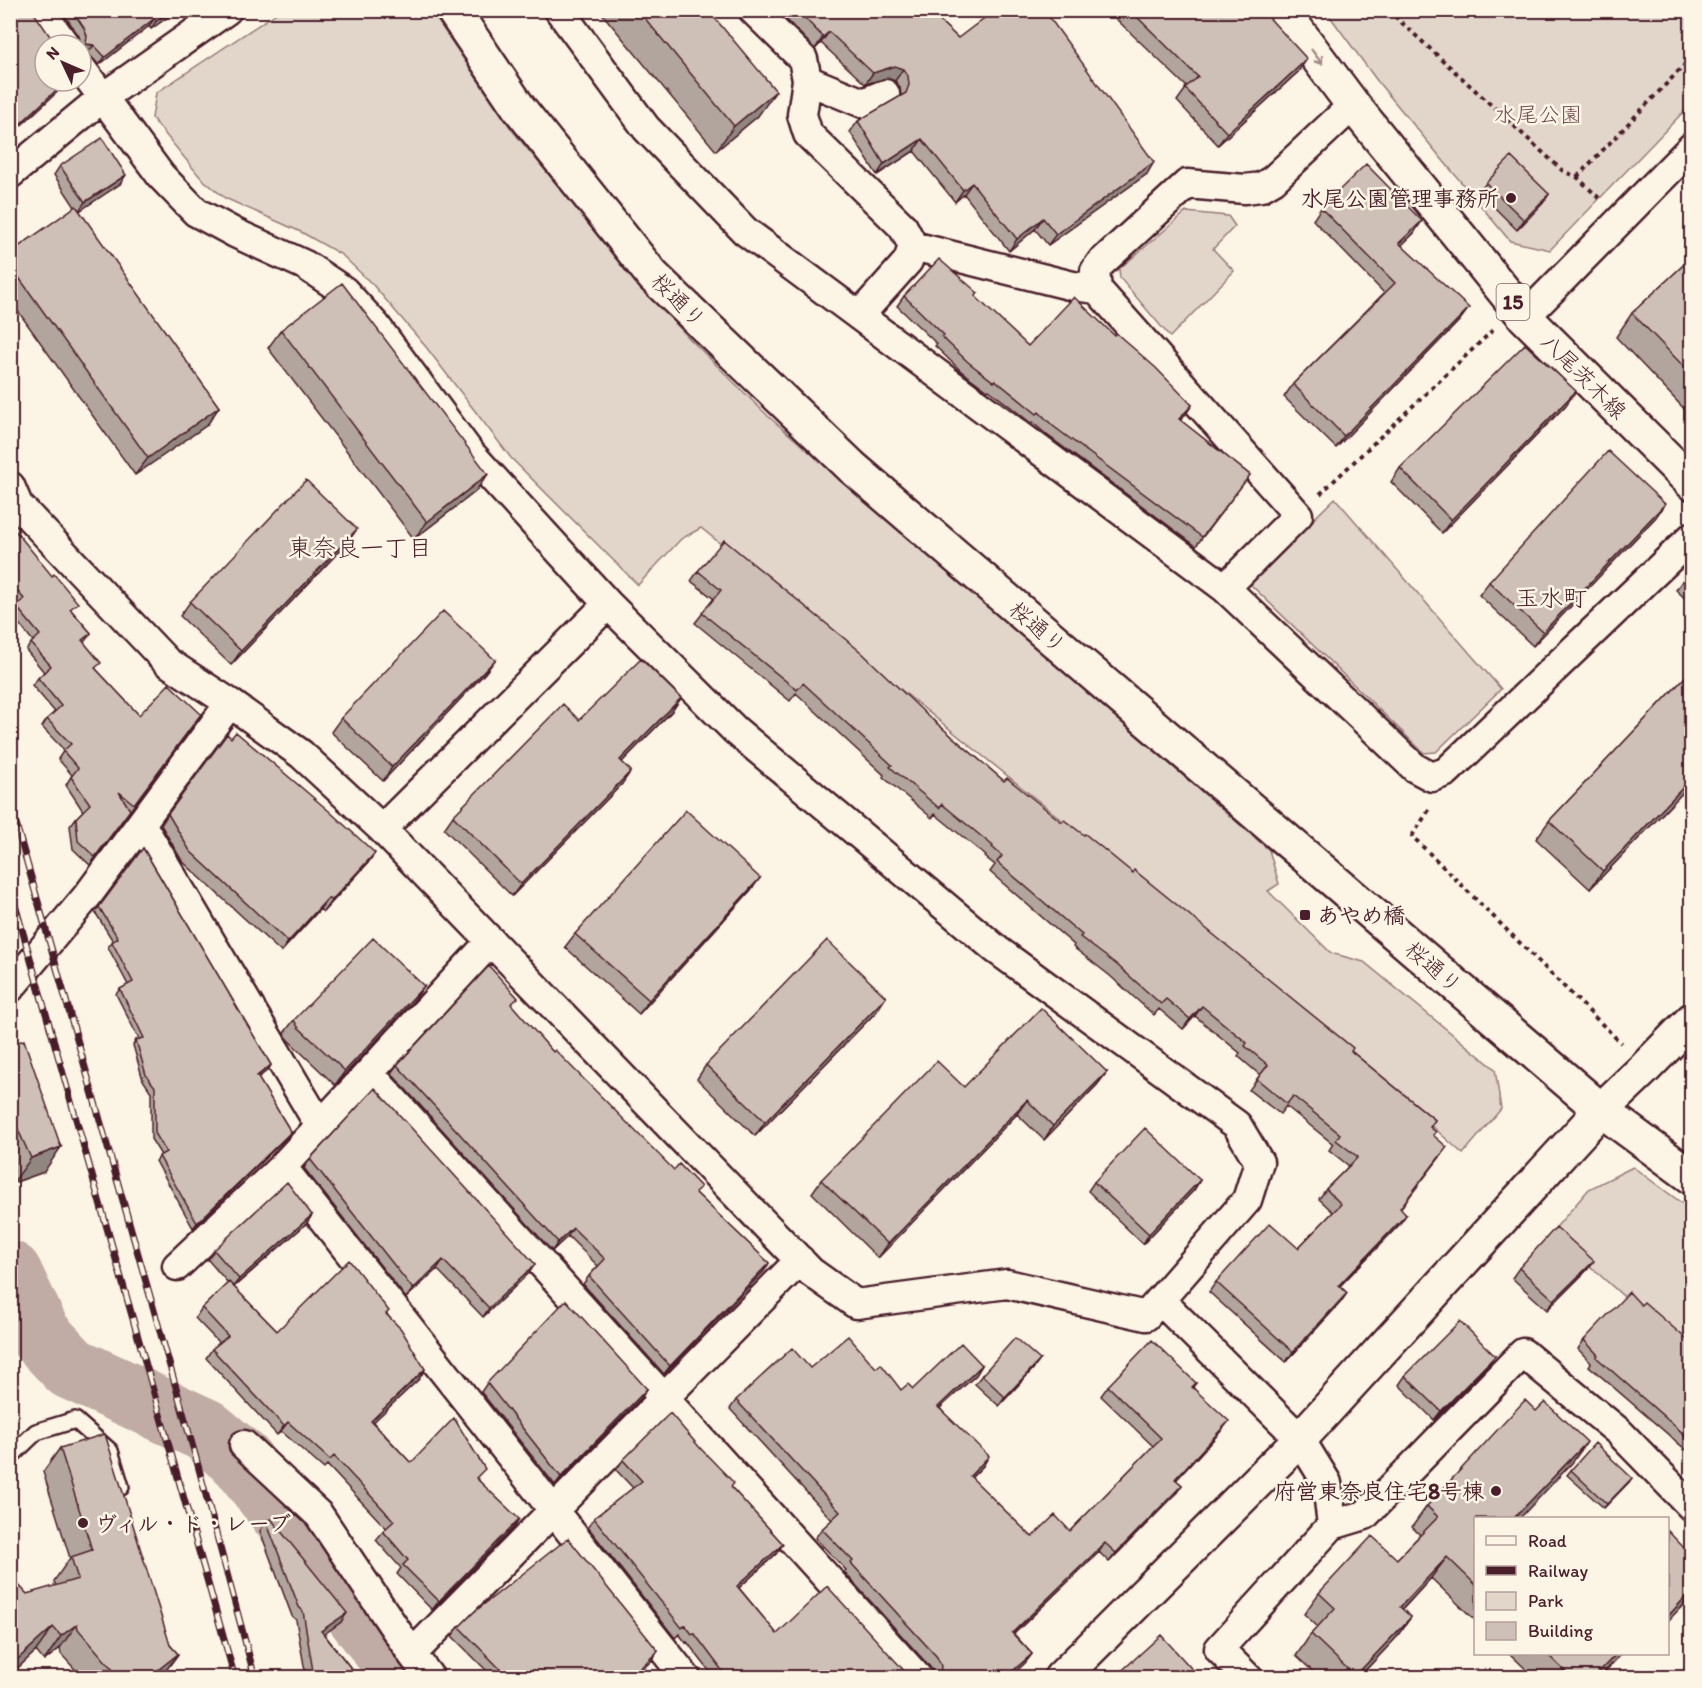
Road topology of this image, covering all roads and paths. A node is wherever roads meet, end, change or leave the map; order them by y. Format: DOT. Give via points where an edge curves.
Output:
graph roads {
  1 [pos="40,10"];
  2 [pos="227,10"];
  3 [pos="453,10"];
  4 [pos="559,10"];
  5 [pos="753,10"];
  6 [pos="1282,10"];
  7 [pos="1388,10"];
  8 [pos="56,33"];
  9 [pos="1692,57"];
  10 [pos="807,80"];
  11 [pos="93,85"];
  12 [pos="885,94"];
  13 [pos="102,98"];
  14 [pos="1353,105"];
  15 [pos="1692,147"];
  16 [pos="10,174"];
  17 [pos="914,246"];
  18 [pos="1096,289"];
  19 [pos="860,316"];
  20 [pos="1524,317"];
  21 [pos="1692,483"];
  22 [pos="10,486"];
  23 [pos="1298,515"];
  24 [pos="1692,537"];
  25 [pos="1225,588"];
  26 [pos="608,604"];
  27 [pos="230,703"];
  28 [pos="1430,809"];
  29 [pos="141,824"];
  30 [pos="382,829"];
  31 [pos="490,941"];
  32 [pos="10,988"];
  33 [pos="1692,1020"];
  34 [pos="1644,1069"];
  35 [pos="369,1073"];
  36 [pos="1601,1110"];
  37 [pos="320,1126"];
  38 [pos="282,1167"];
  39 [pos="1692,1177"];
  40 [pos="800,1260"];
  41 [pos="177,1266"];
  42 [pos="1160,1299"];
  43 [pos="665,1397"];
  44 [pos="1300,1439"];
  45 [pos="244,1445"];
  46 [pos="10,1457"];
  47 [pos="126,1505"];
  48 [pos="1692,1507"];
  49 [pos="553,1511"];
  50 [pos="1332,1526"];
  51 [pos="412,1654"];
  52 [pos="430,1677"];
  53 [pos="686,1677"];
  54 [pos="918,1677"];
  55 [pos="1061,1677"];
  56 [pos="1248,1677"];
  1 -- 8 [label="street"];
  2 -- 13 [label="street"];
  3 -- 36 [label="street, 桜通り" via="519,108 653,276 777,396 852,467"];
  4 -- 19 [label="street" via="646,128 745,231"];
  5 -- 10 [label="street" via="803,59"];
  6 -- 14 [label="street, 八尾茨木線 / 15, one-way"];
  7 -- 9 [label="path" via="1563,171 1577,177"];
  10 -- 12 [label="street" via="863,103"];
  10 -- 17 [label="street" via="802,115 808,134 903,227"];
  11 -- 13 [label="street"];
  13 -- 16 [label="street"];
  13 -- 26 [label="street" via="161,176 196,212 305,265 344,291 376,326 470,453"];
  14 -- 18 [label="street" via="1261,187 1187,184 1100,264 1095,271"];
  14 -- 20 [label="street, 八尾茨木線 / 15"];
  15 -- 20 [label="street"];
  17 -- 18 [label="street"];
  17 -- 19 [label="street" via="908,261"];
  18 -- 23 [label="street"];
  19 -- 25 [label="street"];
  20 -- 21 [label="street, 八尾茨木線 / 15"];
  20 -- 23 [label="path" via="1493,330"];
  22 -- 27 [label="street" via="18,505 167,662"];
  23 -- 25 [label="street"];
  24 -- 25 [label="street" via="1446,772 1432,777 1415,768"];
  26 -- 30 [label="street"];
  26 -- 42 [label="street" via="735,730 997,950 1237,1125 1259,1162 1247,1200"];
  27 -- 29 [label="street"];
  27 -- 30 [label="street" via="301,754"];
  28 -- 34 [label="path" via="1412,836"];
  29 -- 32 [label="street" via="88,896"];
  29 -- 37 [label="street"];
  30 -- 31 [label="street"];
  31 -- 35 [label="street"];
  31 -- 40 [label="street"];
  33 -- 34 [label="street"];
  34 -- 36 [label="street"];
  35 -- 37 [label="street"];
  35 -- 43 [label="street"];
  36 -- 39 [label="street, 桜通り"];
  36 -- 44 [label="street"];
  37 -- 38 [label="street"];
  38 -- 41 [label="street"];
  38 -- 49 [label="street"];
  40 -- 42 [label="street" via="856,1304 1007,1284 1146,1316"];
  40 -- 43 [label="street"];
  42 -- 44 [label="street"];
  43 -- 49 [label="street"];
  43 -- 54 [label="street"];
  44 -- 50 [label="street" via="1327,1483"];
  44 -- 55 [label="street"];
  45 -- 51 [label="street" via="319,1515"];
  46 -- 47 [label="lane" via="36,1432 75,1420 110,1451"];
  48 -- 50 [label="street" via="1618,1432 1523,1353 1365,1515"];
  49 -- 51 [label="street"];
  49 -- 53 [label="street"];
  50 -- 56 [label="street" via="1219,1649"];
  51 -- 52 [label="street"];
}
